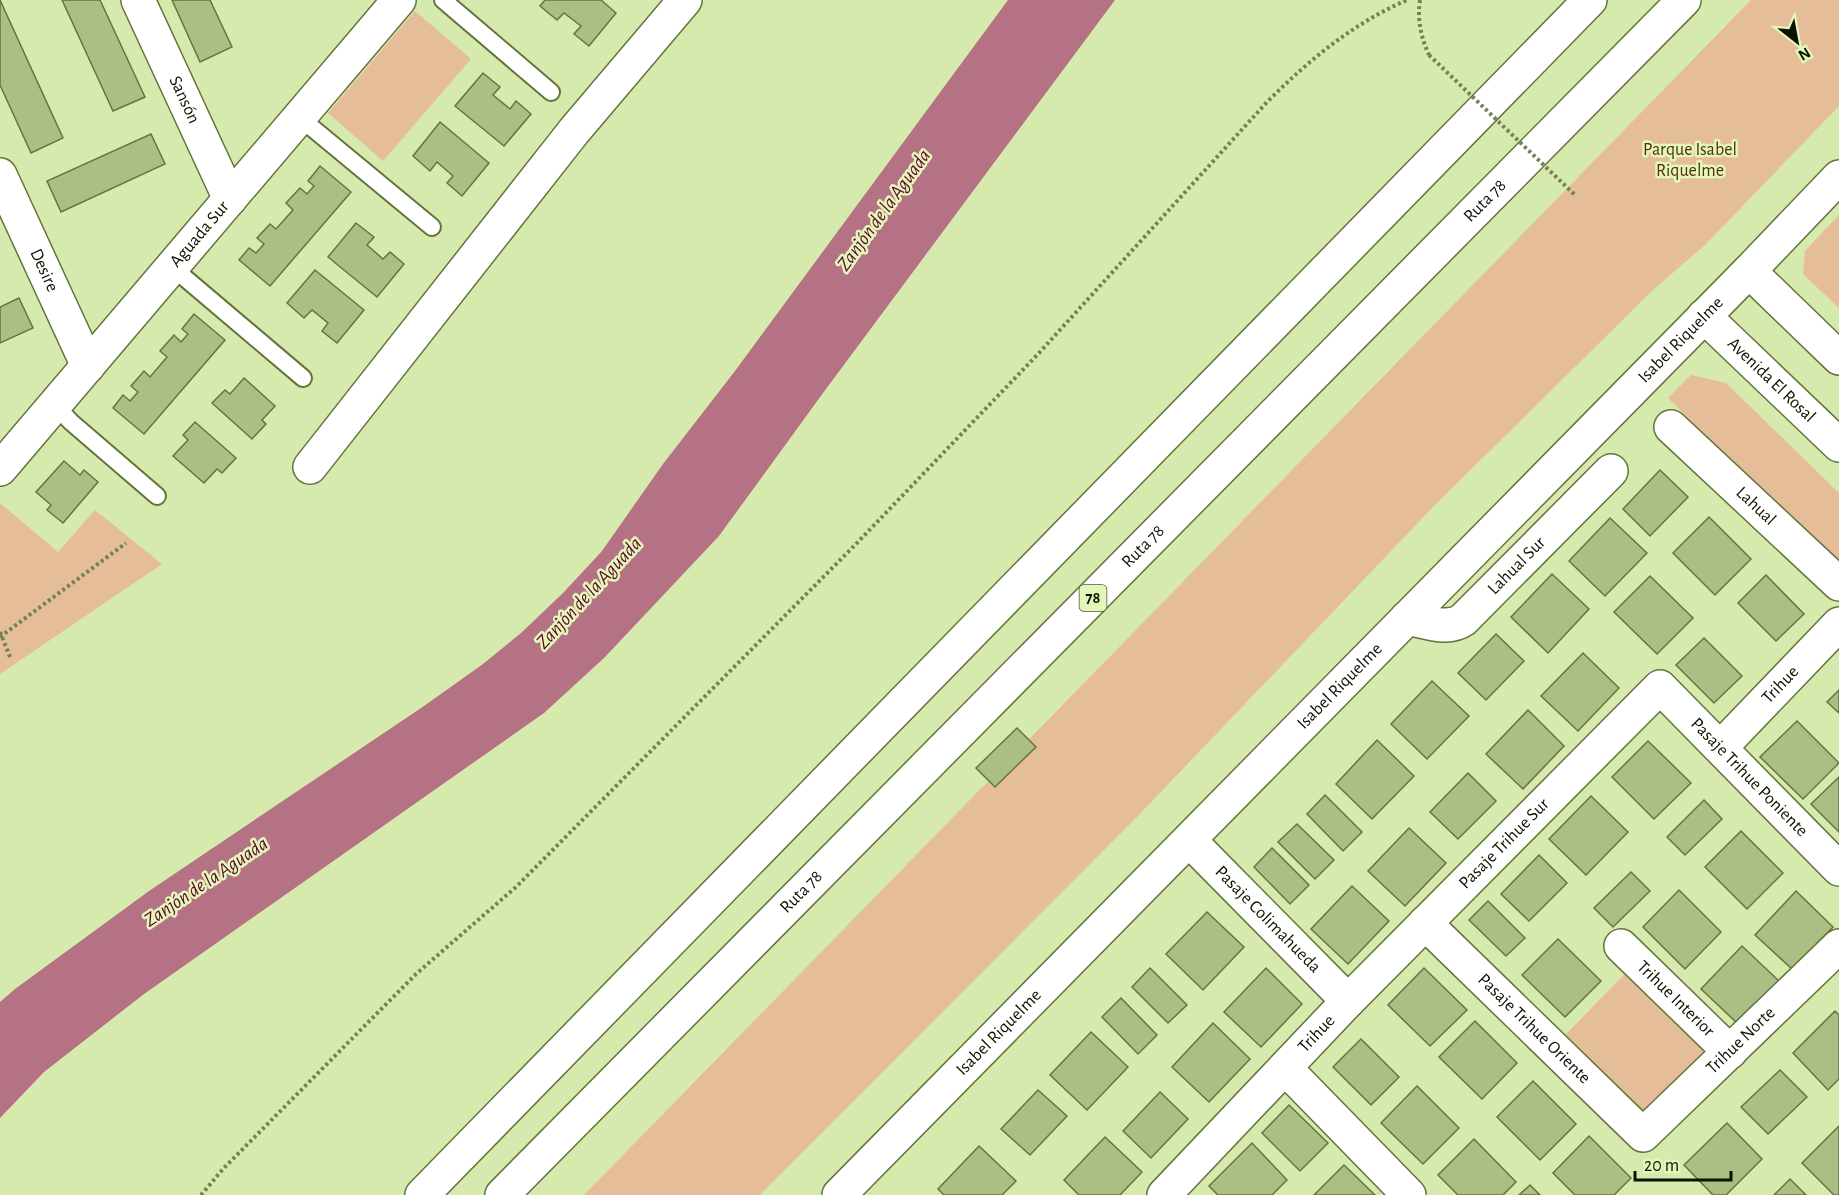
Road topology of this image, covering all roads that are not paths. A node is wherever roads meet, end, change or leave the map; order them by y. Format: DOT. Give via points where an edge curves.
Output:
graph roads {
  1 [pos="138,0"];
  2 [pos="399,0"];
  3 [pos="443,0"];
  4 [pos="685,0"];
  5 [pos="1590,0"];
  6 [pos="1684,0"];
  7 [pos="551,92"];
  8 [pos="299,117"];
  9 [pos="0,176"];
  10 [pos="1839,177"];
  11 [pos="230,199"];
  12 [pos="432,227"];
  13 [pos="172,267"];
  14 [pos="1749,271"];
  15 [pos="1704,316"];
  16 [pos="1839,358"];
  17 [pos="88,366"];
  18 [pos="303,378"];
  19 [pos="55,405"];
  20 [pos="1671,427"];
  21 [pos="1839,445"];
  22 [pos="310,467"];
  23 [pos="0,469"];
  24 [pos="1611,471"];
  25 [pos="157,496"];
  26 [pos="1839,584"];
  27 [pos="1407,618"];
  28 [pos="1839,624"];
  29 [pos="1660,687"];
  30 [pos="1721,747"];
  31 [pos="1189,840"];
  32 [pos="1839,869"];
  33 [pos="1425,922"];
  34 [pos="1621,946"];
  35 [pos="1839,946"];
  36 [pos="1348,1001"];
  37 [pos="1730,1052"];
  38 [pos="1285,1068"];
  39 [pos="1643,1136"];
  40 [pos="422,1195"];
  41 [pos="502,1195"];
  42 [pos="839,1195"];
  43 [pos="1164,1195"];
  44 [pos="1409,1195"];
  1 -- 11 [label="main road, Sansón"];
  2 -- 8 [label="main road, Aguada Sur"];
  3 -- 7 [label="lane"];
  4 -- 22 [label="main road" via="574,131"];
  5 -- 40 [label="main road"];
  6 -- 41 [label="main road, Ruta 78 / 78"];
  8 -- 11 [label="main road, Aguada Sur"];
  8 -- 12 [label="lane"];
  9 -- 17 [label="main road, Desire"];
  10 -- 14 [label="main road, Isabel Riquelme"];
  11 -- 13 [label="main road, Aguada Sur"];
  13 -- 17 [label="main road, Aguada Sur"];
  13 -- 18 [label="lane"];
  14 -- 15 [label="main road, Isabel Riquelme"];
  14 -- 16 [label="main road"];
  15 -- 21 [label="main road, Avenida El Rosal"];
  15 -- 27 [label="main road, Isabel Riquelme"];
  17 -- 19 [label="main road, Aguada Sur"];
  19 -- 23 [label="main road, Aguada Sur"];
  19 -- 25 [label="lane"];
  20 -- 26 [label="main road, Lahual"];
  24 -- 27 [label="main road, Lahual Sur" via="1463,620 1449,626"];
  27 -- 31 [label="main road, Isabel Riquelme"];
  28 -- 30 [label="main road, Trihue"];
  29 -- 30 [label="main road, Pasaje Trihue Poniente"];
  29 -- 33 [label="main road, Pasaje Trihue Sur"];
  30 -- 32 [label="main road, Pasaje Trihue Poniente"];
  31 -- 36 [label="main road, Pasaje Colimahueda"];
  31 -- 42 [label="main road, Isabel Riquelme"];
  33 -- 36 [label="main road, Pasaje Trihue Sur"];
  33 -- 39 [label="main road, Pasaje Trihue Oriente"];
  34 -- 37 [label="main road, Trihue Interior"];
  35 -- 37 [label="main road, Trihue Norte"];
  36 -- 38 [label="main road, Trihue"];
  37 -- 39 [label="main road, Trihue Norte"];
  38 -- 43 [label="main road, Trihue"];
  38 -- 44 [label="main road"];
}
